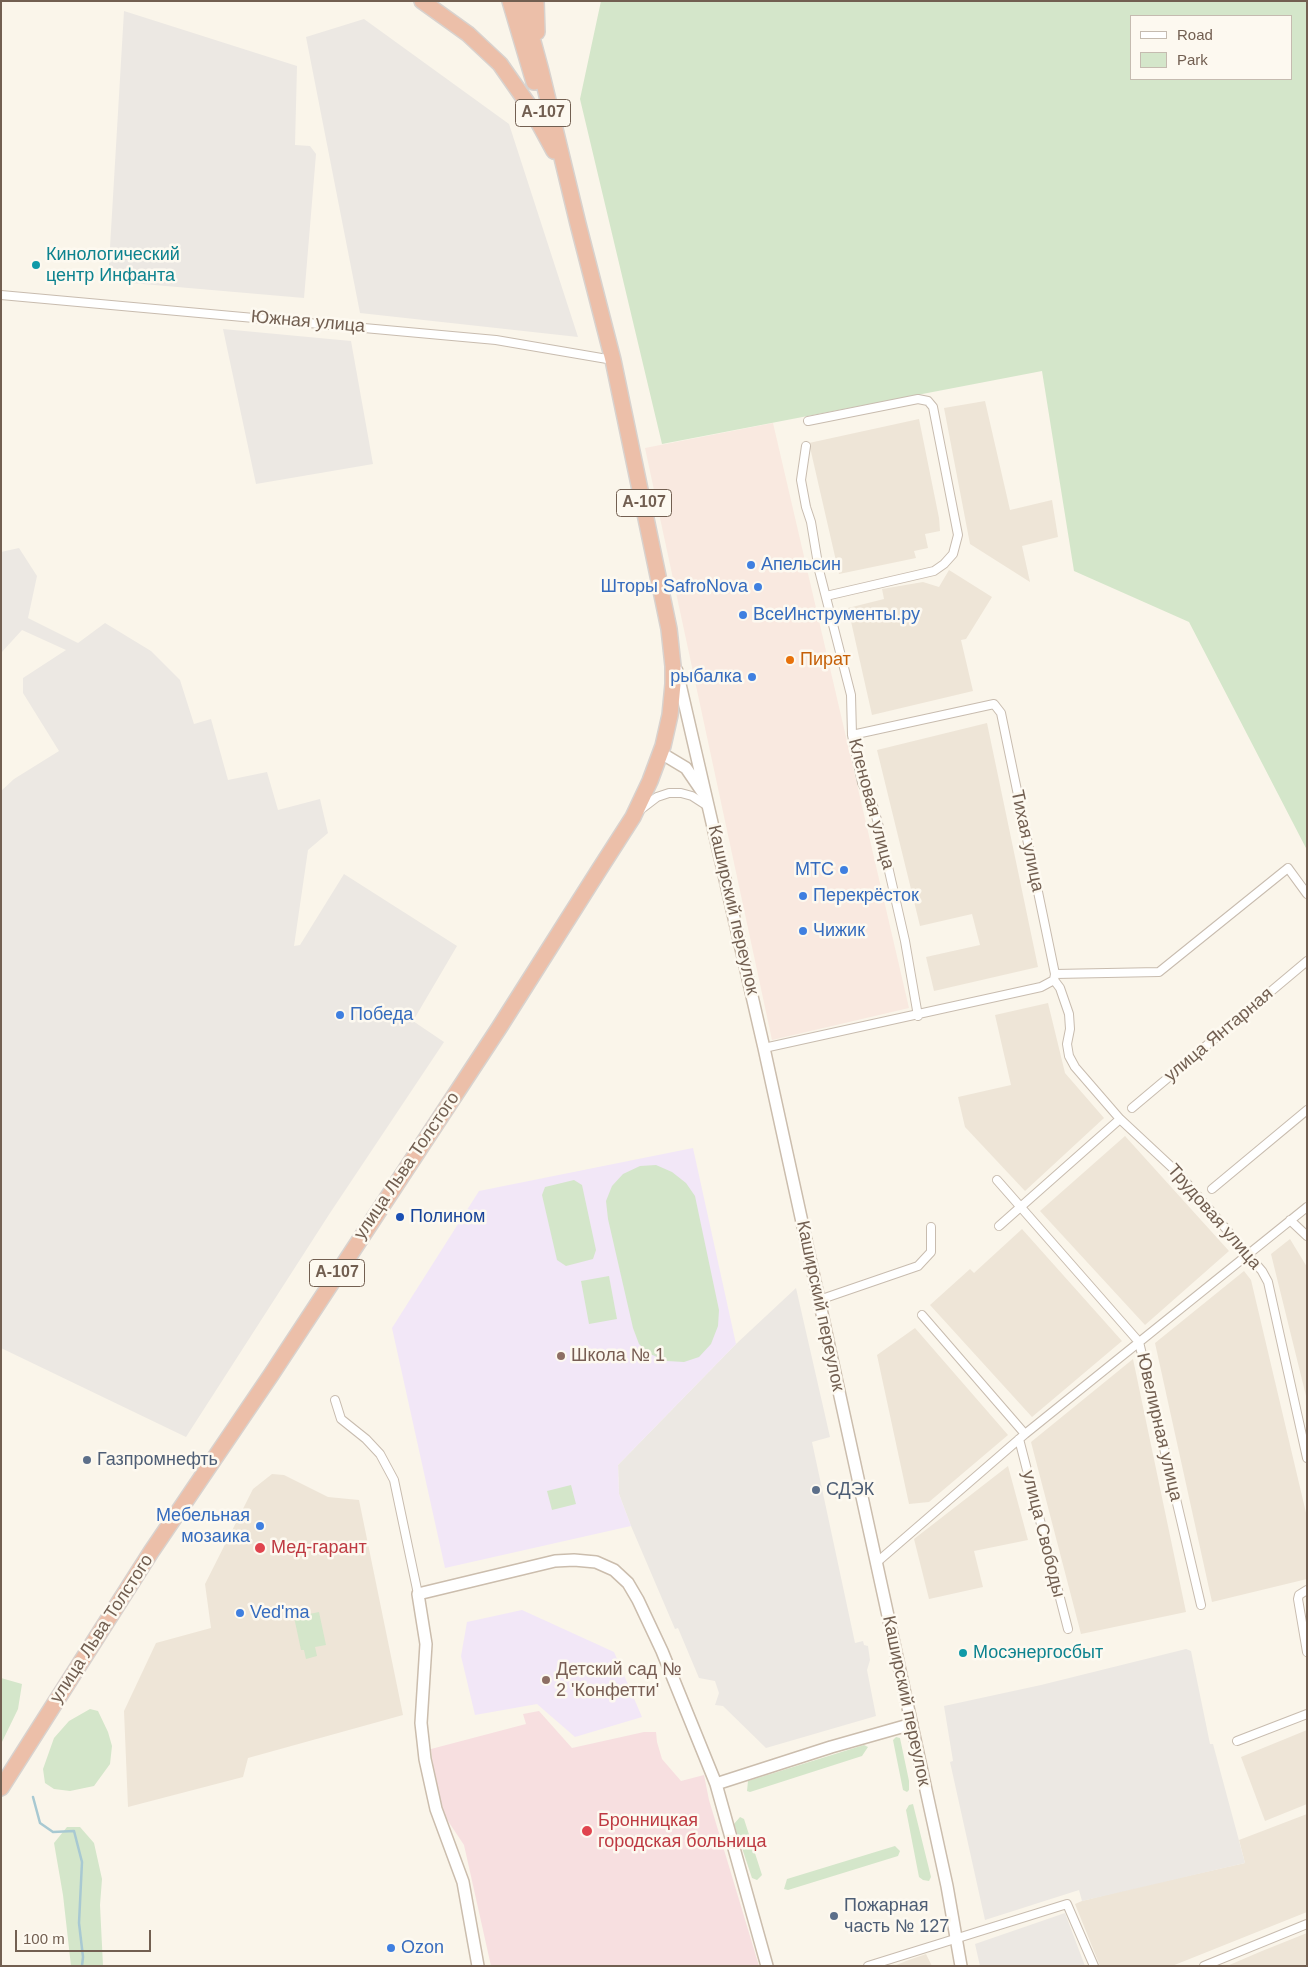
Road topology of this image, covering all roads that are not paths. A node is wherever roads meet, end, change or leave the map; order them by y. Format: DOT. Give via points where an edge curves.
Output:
graph roads {
  1 [pos="422,1"];
  2 [pos="510,1"];
  3 [pos="522,1"];
  4 [pos="536,1"];
  5 [pos="541,71"];
  6 [pos="557,158"];
  7 [pos="578,224"];
  8 [pos="1,294"];
  9 [pos="613,360"];
  10 [pos="808,421"];
  11 [pos="806,446"];
  12 [pos="826,596"];
  13 [pos="672,647"];
  14 [pos="852,735"];
  15 [pos="661,753"];
  16 [pos="710,808"];
  17 [pos="632,817"];
  18 [pos="1307,894"];
  19 [pos="1307,961"];
  20 [pos="1055,977"];
  21 [pos="918,1016"];
  22 [pos="764,1048"];
  23 [pos="1075,1067"];
  24 [pos="1132,1108"];
  25 [pos="1307,1110"];
  26 [pos="1120,1119"];
  27 [pos="997,1180"];
  28 [pos="1212,1189"];
  29 [pos="1022,1207"];
  30 [pos="1307,1207"];
  31 [pos="1290,1220"];
  32 [pos="1000,1226"];
  33 [pos="932,1227"];
  34 [pos="1307,1236"];
  35 [pos="1248,1254"];
  36 [pos="819,1300"];
  37 [pos="922,1315"];
  38 [pos="1139,1342"];
  39 [pos="335,1400"];
  40 [pos="1022,1436"];
  41 [pos="1307,1458"];
  42 [pos="876,1563"];
  43 [pos="1307,1590"];
  44 [pos="418,1594"];
  45 [pos="1201,1605"];
  46 [pos="1068,1629"];
  47 [pos="1307,1652"];
  48 [pos="1307,1714"];
  49 [pos="912,1724"];
  50 [pos="1237,1741"];
  51 [pos="716,1784"];
  52 [pos="1,1788"];
  53 [pos="1307,1924"];
  54 [pos="955,1939"];
  55 [pos="478,1966"];
  56 [pos="767,1966"];
  57 [pos="868,1966"];
  58 [pos="961,1966"];
  59 [pos="1094,1966"];
  60 [pos="1204,1966"];
  1 -- 6 [label="highway" via="468,34 500,64 530,106"];
  2 -- 6 [label="highway, А-107"];
  3 -- 5 [label="highway, А-107"];
  4 -- 5 [label="highway"];
  5 -- 7 [label="highway, А-107"];
  6 -- 7 [label="highway, А-107"];
  7 -- 9 [label="highway, А-107"];
  8 -- 9 [label="street, Южная улица" via="496,340"];
  9 -- 13 [label="highway, А-107"];
  10 -- 12 [label="street" via="918,399 928,401 933,407 958,535 953,554 934,571"];
  11 -- 12 [label="street, Кленовая улица" via="801,480"];
  12 -- 14 [label="street, Кленовая улица" via="851,695"];
  13 -- 15 [label="highway, улица Льва Толстого / А-107" via="672,700"];
  13 -- 16 [label="main road, Каширский переулок"];
  14 -- 20 [label="street, Тихая улица" via="994,704 1001,713"];
  14 -- 21 [label="street, Кленовая улица" via="862,783 879,827"];
  15 -- 16 [label="main road" via="686,768"];
  15 -- 17 [label="highway, улица Льва Толстого / А-107"];
  16 -- 17 [label="street" via="692,796 669,793 644,806"];
  16 -- 22 [label="main road, Каширский переулок"];
  17 -- 52 [label="highway, улица Льва Толстого / А-107" via="499,1028 151,1552"];
  18 -- 20 [label="street" via="1288,868 1159,972"];
  19 -- 24 [label="street, улица Янтарная"];
  20 -- 21 [label="street" via="1041,987"];
  20 -- 23 [label="street, Тихая улица" via="1069,1014 1068,1050"];
  21 -- 22 [label="street"];
  22 -- 36 [label="main road, Каширский переулок"];
  23 -- 26 [label="street, Трудовая улица"];
  25 -- 28 [label="street"];
  26 -- 29 [label="street"];
  26 -- 35 [label="street, Трудовая улица" via="1179,1174"];
  27 -- 29 [label="street, Ювелирная улица"];
  29 -- 32 [label="street"];
  29 -- 38 [label="street, Ювелирная улица"];
  30 -- 31 [label="street"];
  31 -- 34 [label="street"];
  31 -- 35 [label="street"];
  33 -- 36 [label="street" via="931,1252 918,1266"];
  35 -- 38 [label="street"];
  35 -- 41 [label="street, Трудовая улица" via="1268,1282"];
  36 -- 42 [label="main road, Каширский переулок"];
  37 -- 40 [label="street, улица Свободы"];
  38 -- 40 [label="street"];
  38 -- 45 [label="street, Ювелирная улица"];
  39 -- 44 [label="street" via="341,1419 380,1454 394,1480"];
  40 -- 42 [label="street"];
  40 -- 46 [label="street, улица Свободы"];
  42 -- 49 [label="main road, Каширский переулок"];
  43 -- 47 [label="street" via="1298,1599"];
  44 -- 51 [label="main road" via="555,1561 586,1560 605,1564 628,1583 638,1600 662,1650"];
  44 -- 55 [label="main road" via="426,1644 422,1723 425,1759 436,1809 462,1882"];
  48 -- 50 [label="street"];
  49 -- 51 [label="main road"];
  49 -- 54 [label="main road, Каширский переулок" via="947,1886"];
  51 -- 56 [label="main road"];
  53 -- 60 [label="street"];
  54 -- 57 [label="street"];
  54 -- 58 [label="main road, Каширский переулок"];
  54 -- 59 [label="street" via="1067,1904"];
}
